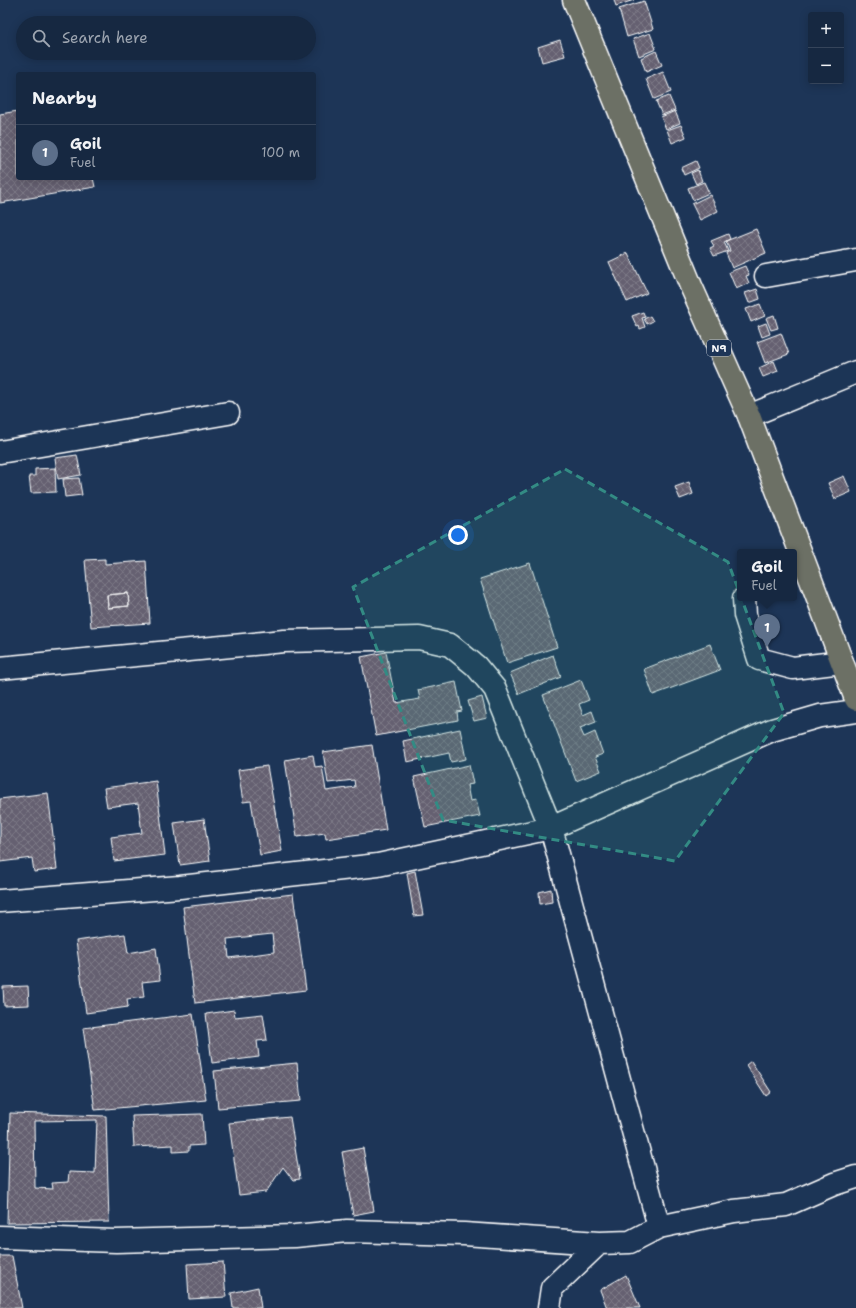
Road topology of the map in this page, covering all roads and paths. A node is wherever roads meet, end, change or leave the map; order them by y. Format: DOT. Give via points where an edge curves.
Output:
graph roads {
  1 [pos="574,0"];
  2 [pos="856,260"];
  3 [pos="766,276"];
  4 [pos="856,372"];
  5 [pos="228,413"];
  6 [pos="749,416"];
  7 [pos="0,452"];
  8 [pos="792,548"];
  9 [pos="797,559"];
  10 [pos="744,601"];
  11 [pos="842,662"];
  12 [pos="0,668"];
  13 [pos="856,699"];
  14 [pos="856,710"];
  15 [pos="551,828"];
  16 [pos="0,901"];
  17 [pos="856,1177"];
  18 [pos="659,1227"];
  19 [pos="0,1237"];
  20 [pos="599,1243"];
  21 [pos="549,1308"];
  1 -- 6 [label="highway, N9" via="691,286"];
  2 -- 3 [label="street"];
  4 -- 6 [label="street"];
  5 -- 7 [label="street"];
  6 -- 8 [label="highway, N9"];
  9 -- 11 [label="highway, N9"];
  10 -- 11 [label="street" via="745,615 759,659 793,668"];
  11 -- 13 [label="highway, N9"];
  12 -- 15 [label="street" via="284,641 419,638 450,645 476,666 495,689"];
  14 -- 15 [label="street" via="820,716 772,730"];
  15 -- 16 [label="street" via="378,865 180,887"];
  15 -- 18 [label="street"];
  17 -- 18 [label="street" via="786,1205 734,1211"];
  18 -- 20 [label="street" via="630,1242"];
  19 -- 20 [label="street" via="124,1240 295,1236 347,1231 464,1234"];
  20 -- 21 [label="street" via="552,1288"];
}
